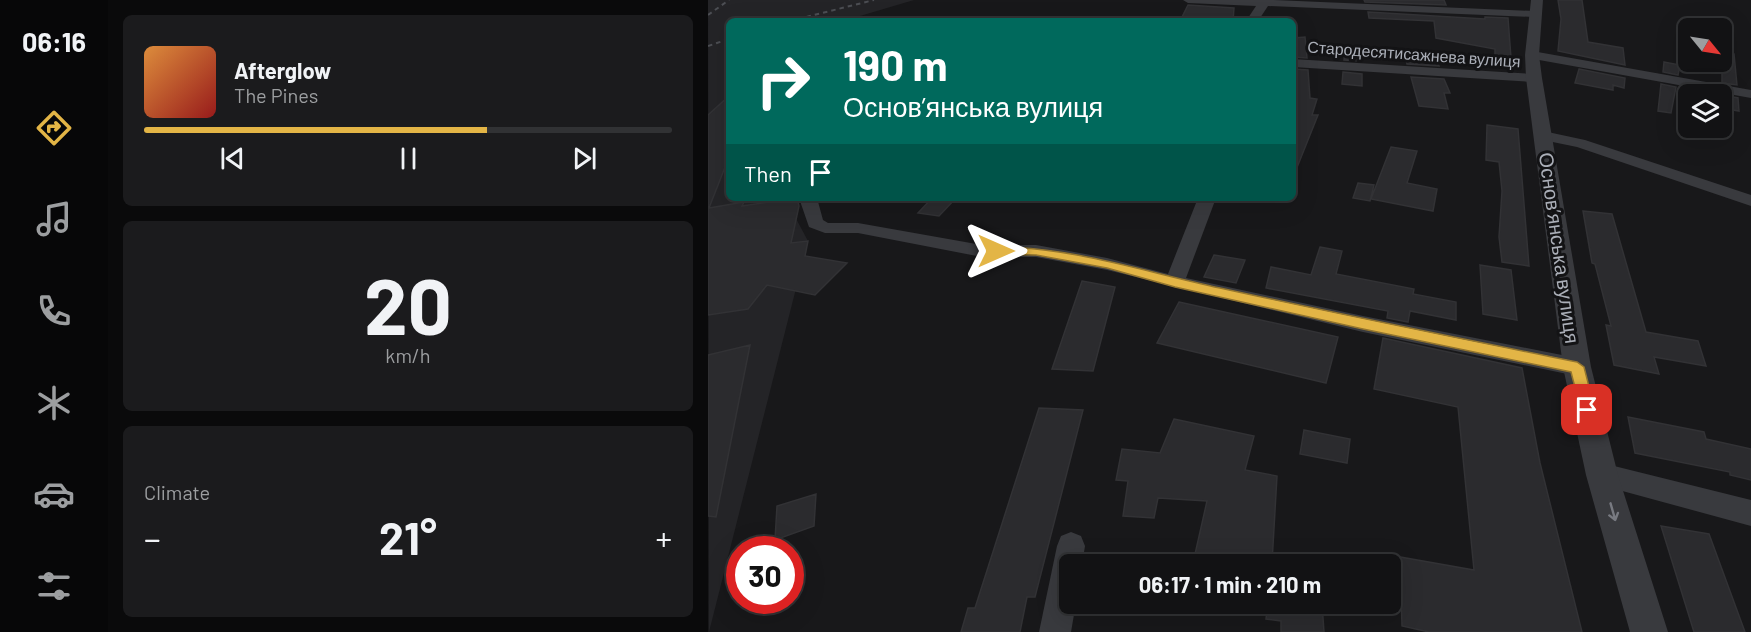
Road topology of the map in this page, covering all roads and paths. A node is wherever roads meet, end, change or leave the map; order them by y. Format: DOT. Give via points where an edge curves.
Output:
graph roads {
  1 [pos="1188,0"];
  2 [pos="1268,1"];
  3 [pos="1536,7"];
  4 [pos="1254,18"];
  5 [pos="1296,63"];
  6 [pos="1533,66"];
  7 [pos="1751,94"];
  8 [pos="1543,136"];
  9 [pos="809,201"];
  10 [pos="1206,201"];
  11 [pos="1751,201"];
  12 [pos="1175,282"];
  13 [pos="1577,367"];
  14 [pos="1602,475"];
  15 [pos="1751,513"];
  16 [pos="1071,546"];
  17 [pos="1055,632"];
  18 [pos="1649,632"];
  1 -- 2 [label="street"];
  2 -- 3 [label="street"];
  2 -- 4 [label="street"];
  3 -- 6 [label="street, Основ’янська вулиця"];
  5 -- 6 [label="street, Стародесятисажнева вулиця"];
  6 -- 7 [label="street, Стародесятисажнева вулиця"];
  6 -- 8 [label="street, Основ’янська вулиця"];
  8 -- 11 [label="street" via="1580,143"];
  8 -- 13 [label="street, Основ’янська вулиця"];
  9 -- 12 [label="street" via="815,223 825,228 858,228 982,251 1036,251"];
  10 -- 12 [label="street"];
  12 -- 13 [label="street"];
  13 -- 14 [label="street, Основ’янська вулиця"];
  14 -- 15 [label="street"];
  14 -- 18 [label="street, Основ’янська вулиця, one-way"];
  16 -- 17 [label="street"];
}
